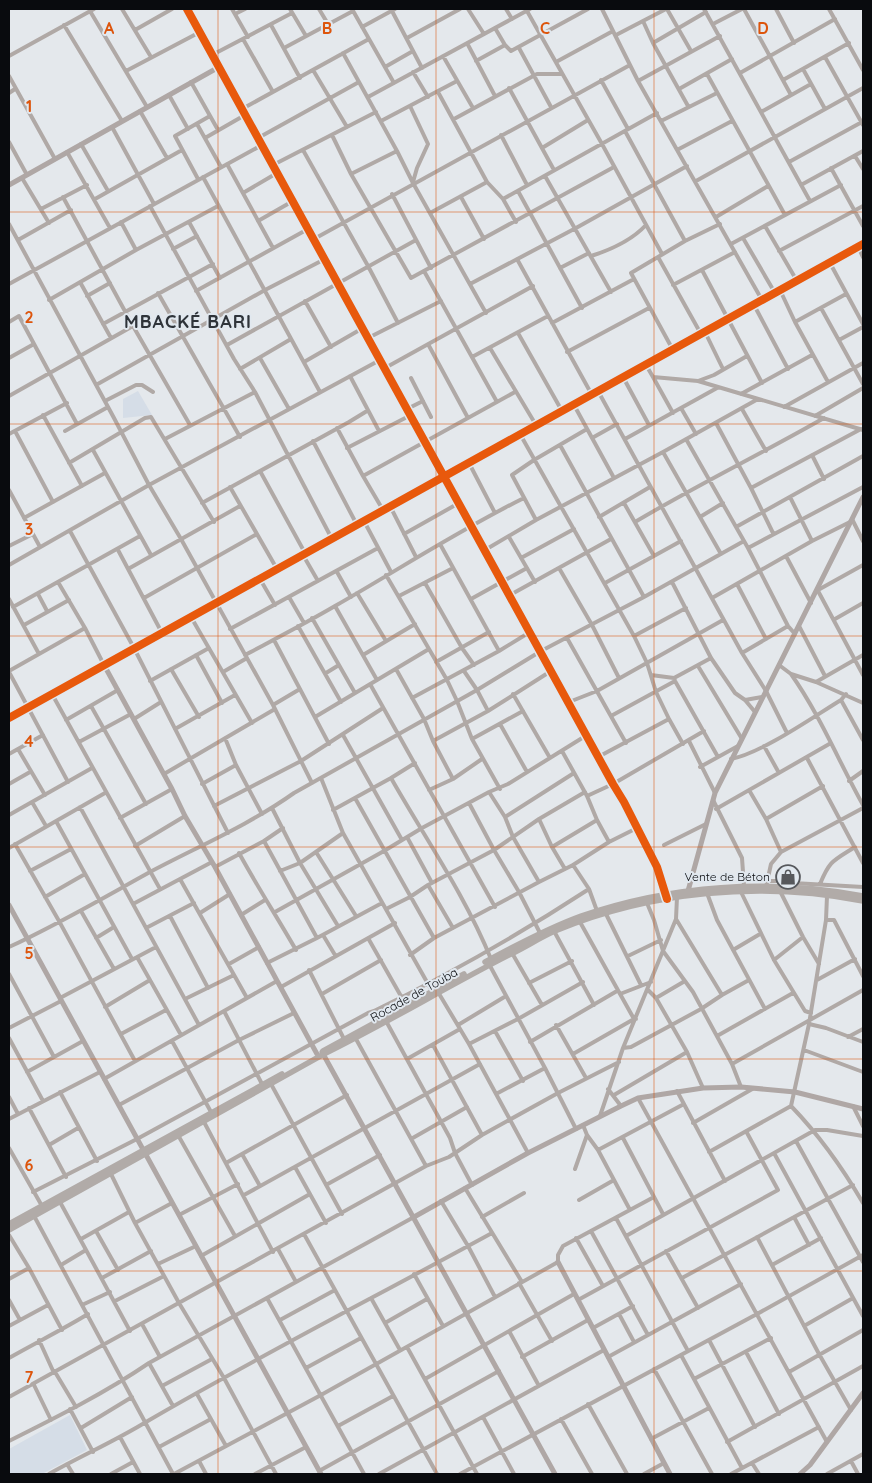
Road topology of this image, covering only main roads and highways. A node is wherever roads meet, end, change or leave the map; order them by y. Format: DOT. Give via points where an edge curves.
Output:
graph roads {
  1 [pos="743,889"];
  2 [pos="687,893"];
  3 [pos="863,896"];
  4 [pos="667,897"];
  5 [pos="863,901"];
  6 [pos="490,962"];
  7 [pos="435,992"];
  8 [pos="383,1020"];
  9 [pos="321,1053"];
  10 [pos="144,1152"];
  11 [pos="110,1171"];
  12 [pos="33,1214"];
  13 [pos="9,1224"];
  14 [pos="9,1230"];
  1 -- 2 [label="main road, Rocade de Touba"];
  1 -- 2 [label="main road, Rocade de Touba"];
  1 -- 3 [label="main road, Rocade de Touba" via="814,889"];
  1 -- 5 [label="main road, Rocade de Touba"];
  2 -- 4 [label="main road, Rocade de Touba"];
  2 -- 4 [label="main road, Rocade de Touba"];
  4 -- 6 [label="main road, Rocade de Touba" via="554,931"];
  4 -- 6 [label="main road, Rocade de Touba" via="580,916 540,933"];
  6 -- 7 [label="main road, Rocade de Touba"];
  7 -- 8 [label="main road, Rocade de Touba"];
  7 -- 8 [label="main road, Rocade de Touba"];
  8 -- 9 [label="main road, Rocade de Touba"];
  8 -- 9 [label="main road, Rocade de Touba" via="356,1039"];
  9 -- 10 [label="main road, Rocade de Touba"];
  9 -- 10 [label="main road, Rocade de Touba" via="204,1122"];
  10 -- 11 [label="main road, Rocade de Touba"];
  11 -- 12 [label="main road, Rocade de Touba" via="60,1202"];
  11 -- 12 [label="main road, Rocade de Touba" via="42,1206"];
  12 -- 13 [label="main road, Rocade de Touba"];
  12 -- 14 [label="main road, Rocade de Touba"];
}
